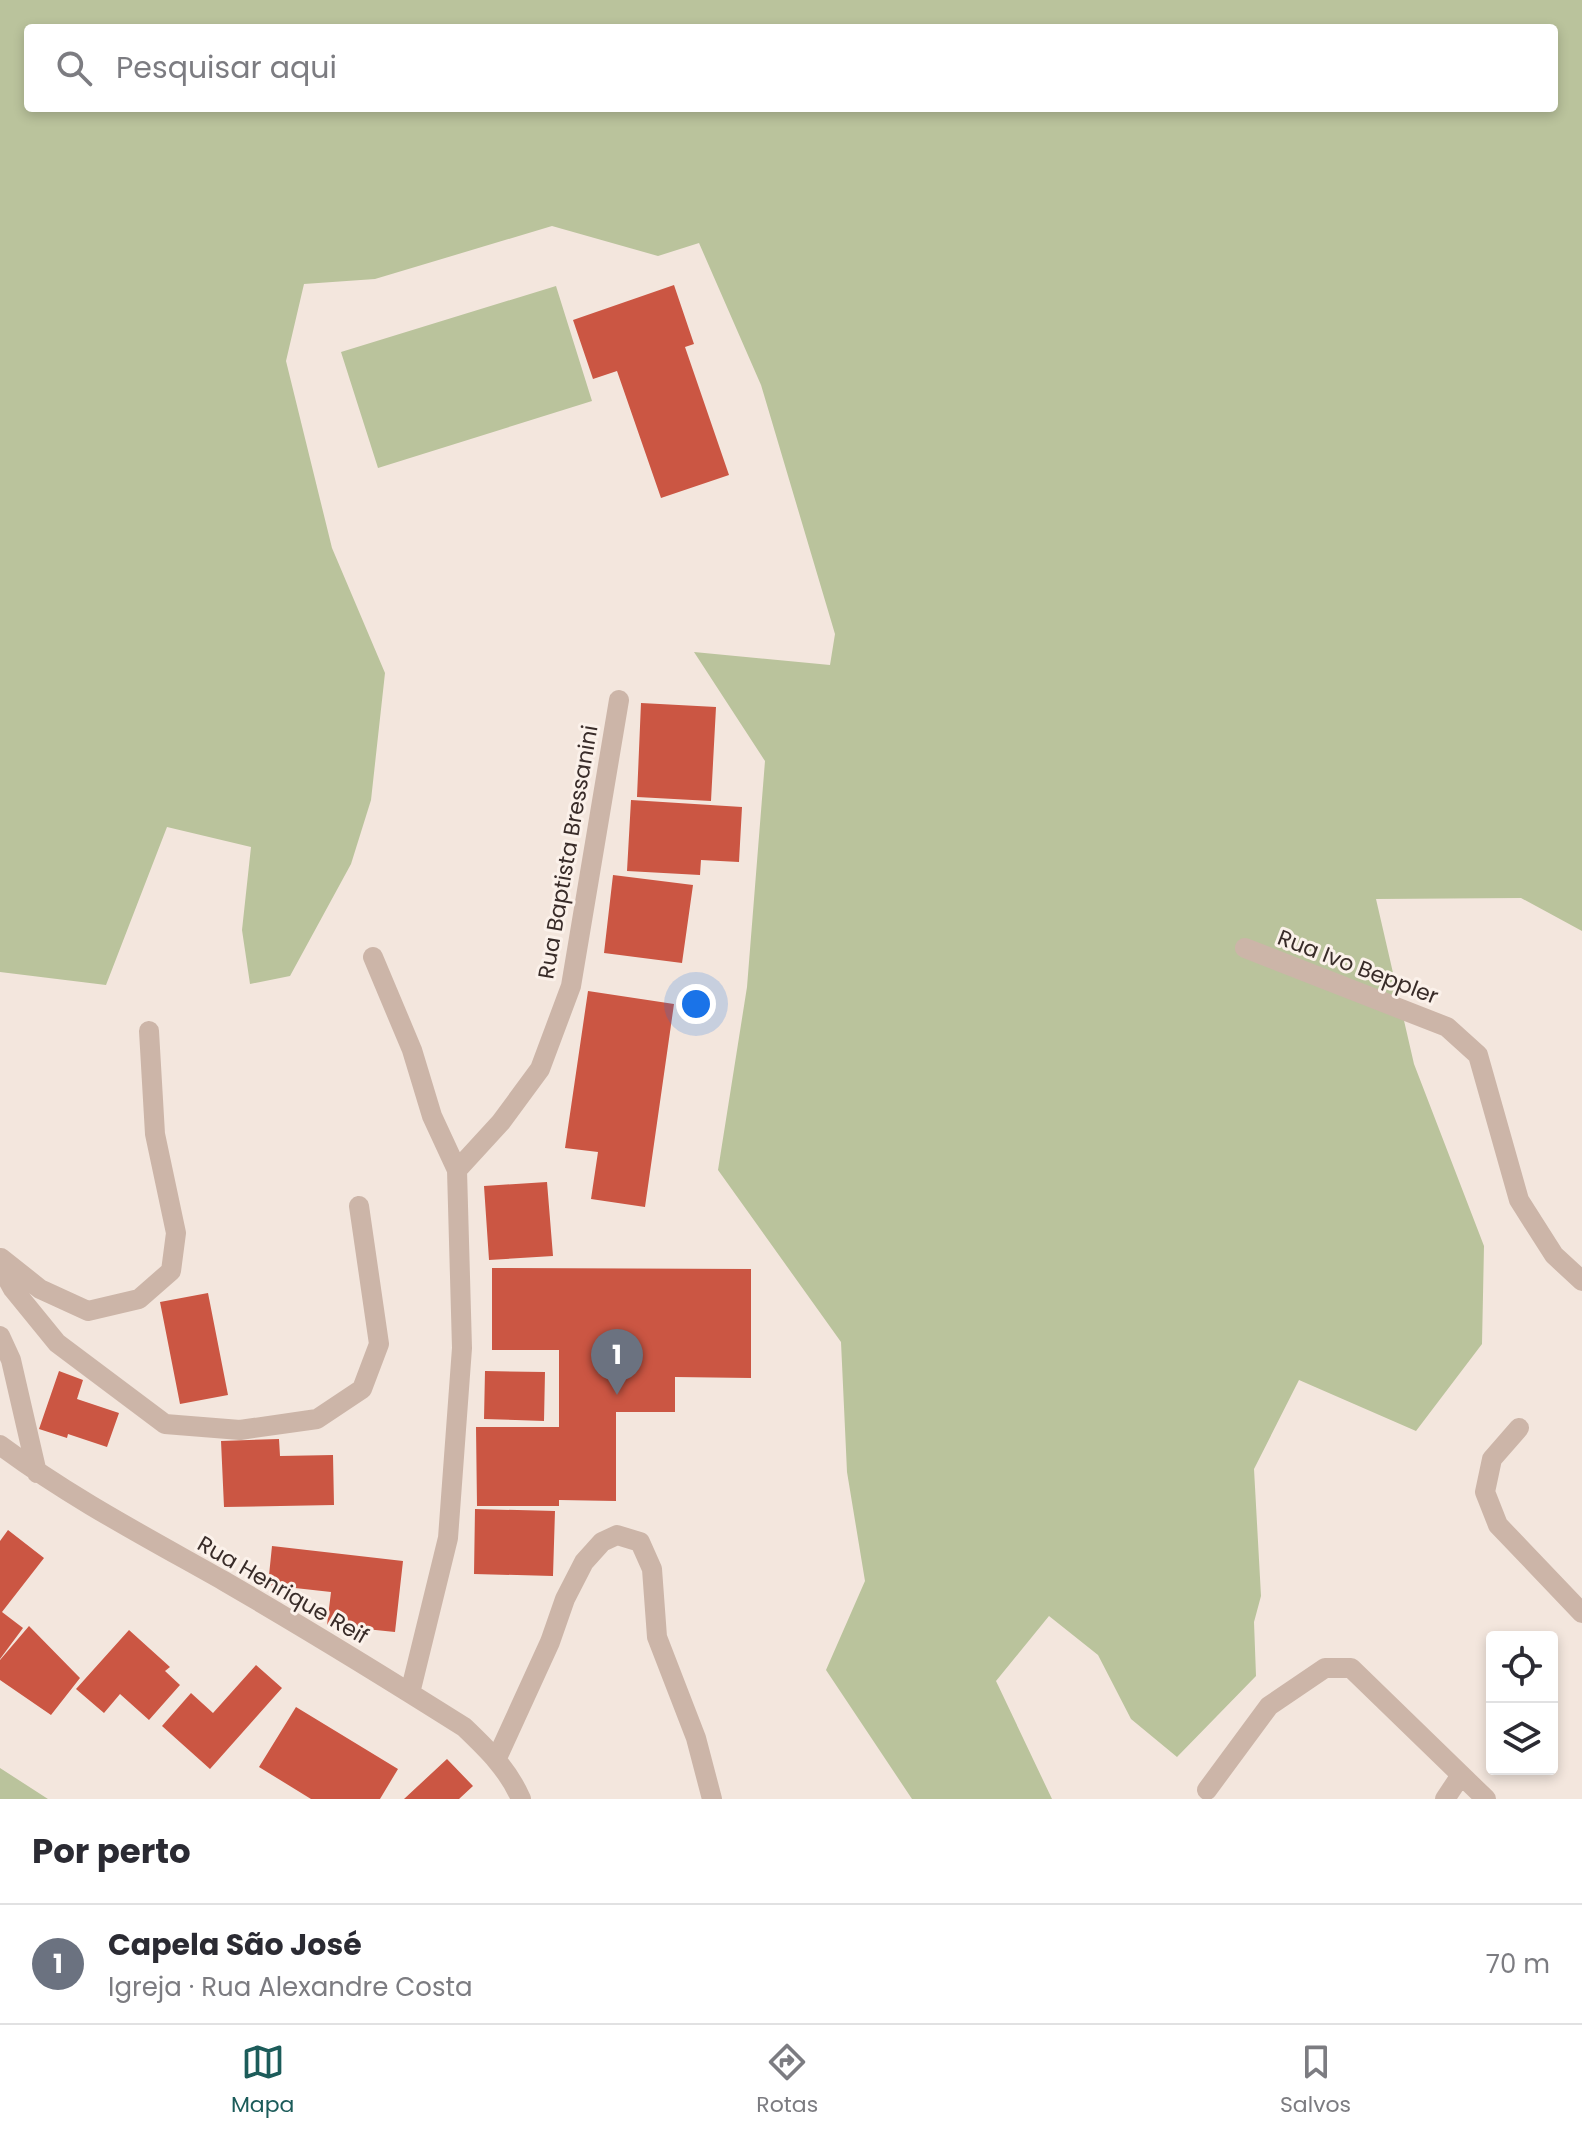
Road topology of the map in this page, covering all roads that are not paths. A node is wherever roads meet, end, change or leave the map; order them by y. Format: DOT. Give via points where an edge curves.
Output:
graph roads {
  1 [pos="619,700"];
  2 [pos="1245,948"];
  3 [pos="373,957"];
  4 [pos="149,1031"];
  5 [pos="457,1170"];
  6 [pos="359,1206"];
  7 [pos="0,1257"];
  8 [pos="0,1266"];
  9 [pos="1582,1281"];
  10 [pos="0,1336"];
  11 [pos="1519,1428"];
  12 [pos="0,1445"];
  13 [pos="37,1473"];
  14 [pos="1582,1613"];
  15 [pos="410,1693"];
  16 [pos="497,1758"];
  17 [pos="1461,1775"];
  18 [pos="1207,1790"];
  19 [pos="521,1799"];
  20 [pos="712,1799"];
  21 [pos="1445,1799"];
  22 [pos="1486,1799"];
  1 -- 5 [label="street, Rua Baptista Bressanini" via="571,986 540,1069"];
  2 -- 9 [label="street, Rua Ivo Beppler" via="1447,1027 1478,1055 1519,1200 1554,1255"];
  3 -- 5 [label="street"];
  4 -- 7 [label="street" via="155,1134 176,1233 171,1271 139,1299 88,1311 40,1289"];
  5 -- 15 [label="street" via="462,1348 448,1538"];
  6 -- 8 [label="street" via="379,1344 362,1389 317,1419 240,1430 165,1424 57,1343"];
  10 -- 13 [label="street" via="11,1360"];
  11 -- 14 [label="street" via="1492,1459 1485,1492 1498,1525"];
  12 -- 13 [label="street, Rua Henrique Reif"];
  13 -- 15 [label="street, Rua Henrique Reif"];
  15 -- 16 [label="street, Rua Henrique Reif" via="464,1727"];
  16 -- 19 [label="street, Rua Henrique Reif"];
  16 -- 20 [label="street" via="584,1562 602,1542 617,1535 640,1542 652,1569 657,1637 696,1738"];
  17 -- 18 [label="street" via="1351,1668 1325,1668 1269,1706"];
  17 -- 21 [label="street"];
  17 -- 22 [label="street"];
}
